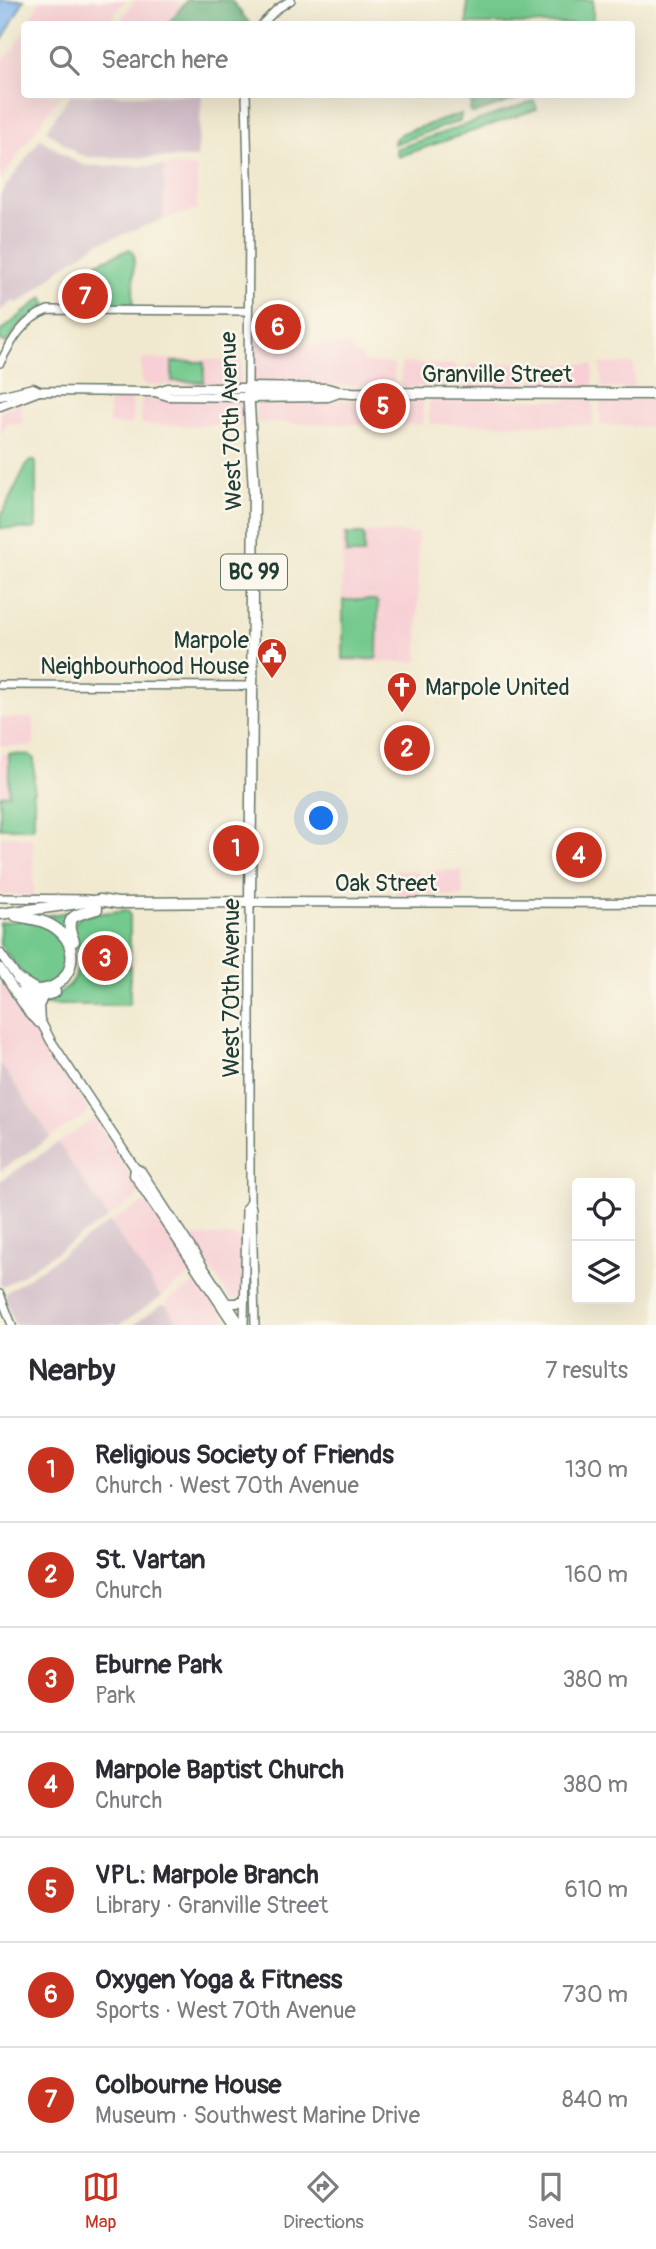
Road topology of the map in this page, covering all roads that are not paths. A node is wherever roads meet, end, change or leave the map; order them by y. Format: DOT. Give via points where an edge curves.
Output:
graph roads {
  1 [pos="291,0"];
  2 [pos="265,21"];
  3 [pos="246,98"];
  4 [pos="248,311"];
  5 [pos="0,363"];
  6 [pos="248,393"];
  7 [pos="656,394"];
  8 [pos="1,401"];
  9 [pos="0,685"];
  10 [pos="253,686"];
  11 [pos="0,898"];
  12 [pos="250,902"];
  13 [pos="98,904"];
  14 [pos="656,904"];
  15 [pos="0,914"];
  16 [pos="19,915"];
  17 [pos="0,920"];
  18 [pos="0,953"];
  19 [pos="0,968"];
  20 [pos="18,979"];
  21 [pos="22,995"];
  22 [pos="42,998"];
  23 [pos="39,1021"];
  24 [pos="135,1168"];
  25 [pos="250,1202"];
  26 [pos="0,1294"];
  27 [pos="245,1300"];
  28 [pos="227,1303"];
  29 [pos="12,1325"];
  30 [pos="234,1325"];
  31 [pos="243,1325"];
  32 [pos="255,1325"];
  1 -- 2 [label="main road"];
  3 -- 4 [label="main road, West 70th Avenue"];
  4 -- 5 [label="main road" via="48,310 22,327"];
  4 -- 6 [label="main road, West 70th Avenue"];
  6 -- 7 [label="highway, Granville Street" via="327,389 339,393"];
  6 -- 8 [label="main road, Granville Street" via="33,388"];
  6 -- 10 [label="highway, West 70th Avenue / BC 99" via="254,464"];
  9 -- 10 [label="main road"];
  10 -- 12 [label="highway, West 70th Avenue / BC 99"];
  11 -- 13 [label="main road, Oak Street"];
  12 -- 13 [label="highway, Oak Street"];
  12 -- 14 [label="main road, Oak Street"];
  12 -- 25 [label="main road, West 70th Avenue"];
  13 -- 16 [label="highway, Oak Street"];
  13 -- 22 [label="highway" via="71,920 75,971 61,988"];
  15 -- 16 [label="highway"];
  16 -- 17 [label="highway"];
  16 -- 20 [label="highway" via="57,929 68,942 72,958 69,973 55,986 36,990"];
  18 -- 20 [label="main road"];
  19 -- 21 [label="main road"];
  20 -- 21 [label="main road"];
  21 -- 22 [label="highway"];
  21 -- 23 [label="main road"];
  22 -- 23 [label="highway" via="37,1006"];
  23 -- 24 [label="main road"];
  24 -- 28 [label="main road"];
  24 -- 30 [label="main road" via="134,1175"];
  25 -- 27 [label="main road, West 70th Avenue"];
  25 -- 32 [label="main road, West 70th Avenue"];
  26 -- 29 [label="main road"];
  27 -- 28 [label="main road"];
  27 -- 31 [label="main road, West 70th Avenue"];
  28 -- 31 [label="main road"];
}
